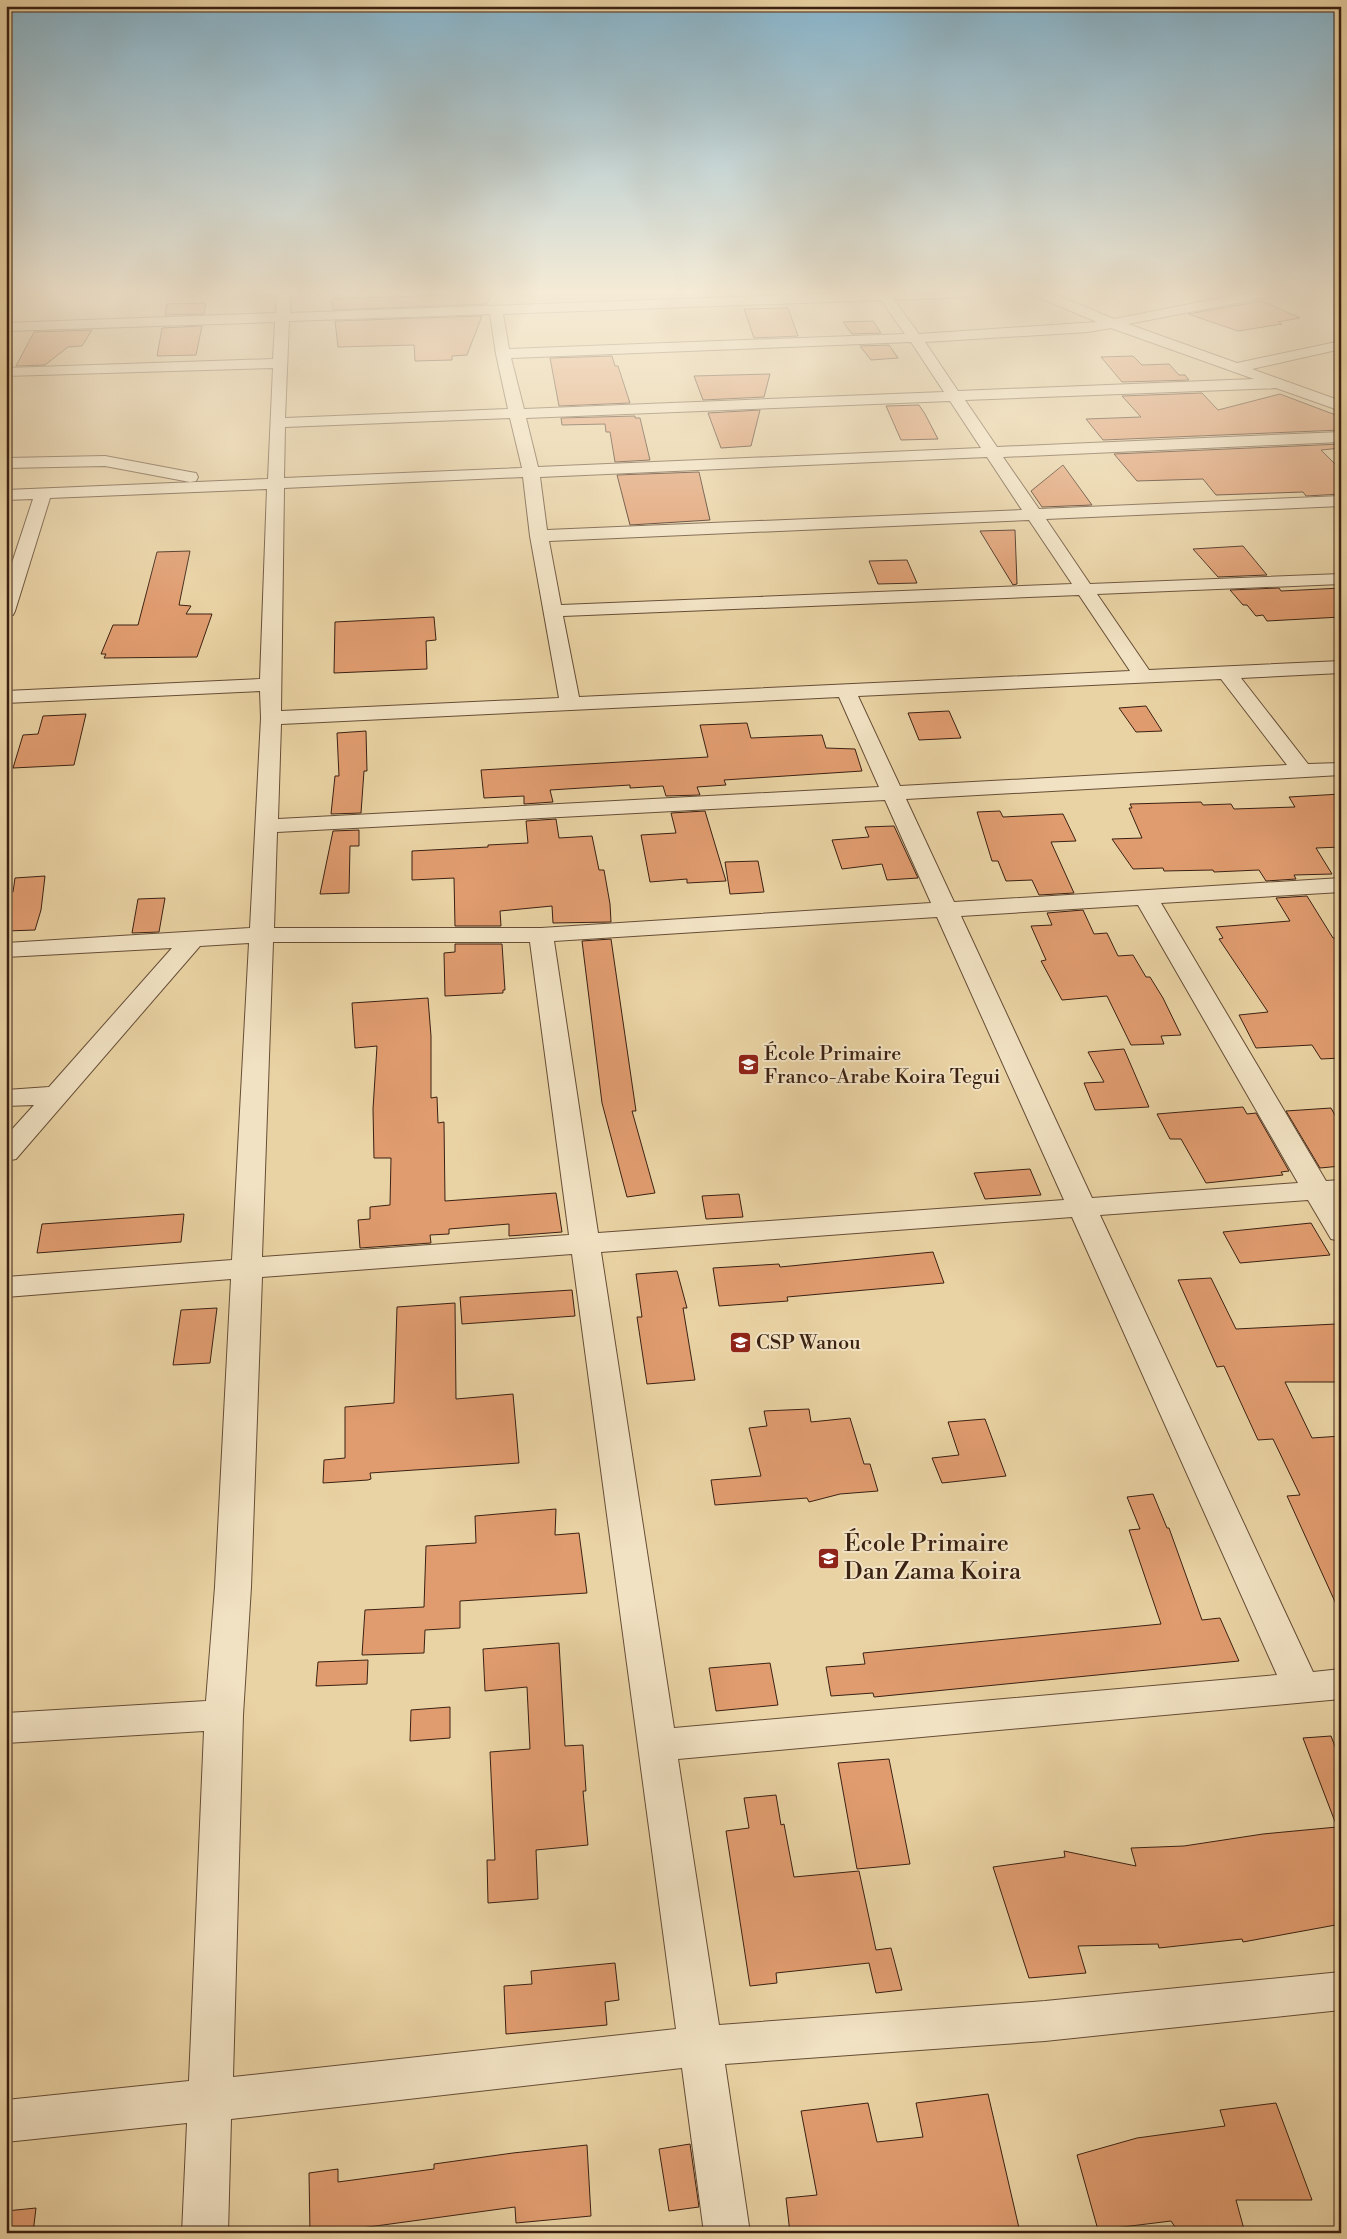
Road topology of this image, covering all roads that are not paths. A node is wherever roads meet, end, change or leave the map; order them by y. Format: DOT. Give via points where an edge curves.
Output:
graph roads {
  1 [pos="280,397"];
  2 [pos="513,397"];
  3 [pos="916,397"];
  4 [pos="955,397"];
  5 [pos="1317,397"];
  6 [pos="1341,406"];
  7 [pos="517,413"];
  8 [pos="279,423"];
  9 [pos="1341,437"];
  10 [pos="993,453"];
  11 [pos="6,463"];
  12 [pos="531,473"];
  13 [pos="277,484"];
  14 [pos="231,486"];
  15 [pos="43,494"];
  16 [pos="6,495"];
  17 [pos="1341,500"];
  18 [pos="1034,514"];
  19 [pos="539,536"];
  20 [pos="13,570"];
  21 [pos="1341,579"];
  22 [pos="1085,589"];
  23 [pos="6,611"];
  24 [pos="553,611"];
  25 [pos="1341,667"];
  26 [pos="1227,673"];
  27 [pos="1144,677"];
  28 [pos="272,684"];
  29 [pos="846,691"];
  30 [pos="6,697"];
  31 [pos="570,704"];
  32 [pos="271,718"];
  33 [pos="1341,769"];
  34 [pos="1302,771"];
  35 [pos="894,793"];
  36 [pos="265,826"];
  37 [pos="1341,885"];
  38 [pos="1145,897"];
  39 [pos="947,910"];
  40 [pos="262,936"];
  41 [pos="541,936"];
  42 [pos="194,939"];
  43 [pos="6,950"];
  44 [pos="57,1095"];
  45 [pos="6,1098"];
  46 [pos="6,1153"];
  47 [pos="1329,1190"];
  48 [pos="1082,1208"];
  49 [pos="1341,1232"];
  50 [pos="585,1244"];
  51 [pos="248,1268"];
  52 [pos="6,1287"];
  53 [pos="1341,1684"];
  54 [pos="1301,1687"];
  55 [pos="224,1715"];
  56 [pos="6,1728"];
  57 [pos="657,1745"];
  58 [pos="1341,1991"];
  59 [pos="700,2046"];
  60 [pos="211,2100"];
  61 [pos="6,2121"];
  62 [pos="205,2233"];
  63 [pos="727,2233"];
  1 -- 8 [label="street"];
  2 -- 7 [label="street"];
  3 -- 7 [label="street"];
  4 -- 10 [label="street"];
  5 -- 6 [label="street"];
  7 -- 8 [label="street"];
  7 -- 12 [label="street"];
  8 -- 13 [label="street"];
  9 -- 10 [label="street"];
  10 -- 12 [label="street"];
  10 -- 18 [label="street"];
  11 -- 14 [label="street" via="105,461"];
  12 -- 13 [label="street"];
  12 -- 19 [label="street"];
  13 -- 14 [label="street"];
  13 -- 28 [label="street"];
  14 -- 15 [label="street"];
  15 -- 16 [label="street"];
  15 -- 20 [label="street"];
  17 -- 18 [label="street"];
  18 -- 19 [label="street"];
  18 -- 22 [label="street"];
  19 -- 24 [label="street"];
  20 -- 23 [label="street"];
  21 -- 22 [label="street"];
  22 -- 24 [label="street"];
  22 -- 27 [label="street"];
  24 -- 31 [label="street"];
  25 -- 26 [label="street"];
  26 -- 27 [label="street"];
  26 -- 34 [label="street"];
  27 -- 29 [label="street"];
  28 -- 30 [label="street"];
  28 -- 32 [label="street"];
  29 -- 31 [label="street"];
  29 -- 35 [label="street"];
  31 -- 32 [label="street"];
  32 -- 36 [label="street"];
  33 -- 34 [label="street"];
  34 -- 35 [label="street"];
  35 -- 36 [label="street"];
  35 -- 39 [label="street"];
  36 -- 40 [label="street"];
  37 -- 38 [label="street"];
  38 -- 39 [label="street"];
  38 -- 47 [label="street"];
  39 -- 41 [label="street"];
  39 -- 48 [label="street"];
  40 -- 41 [label="street"];
  40 -- 42 [label="street"];
  40 -- 51 [label="street"];
  41 -- 50 [label="street"];
  42 -- 43 [label="street"];
  42 -- 44 [label="street"];
  44 -- 45 [label="street"];
  44 -- 46 [label="street"];
  47 -- 48 [label="street"];
  47 -- 49 [label="street"];
  48 -- 50 [label="street"];
  48 -- 54 [label="street"];
  50 -- 51 [label="street"];
  50 -- 57 [label="street"];
  51 -- 52 [label="street"];
  51 -- 55 [label="street"];
  53 -- 54 [label="street"];
  54 -- 57 [label="street"];
  55 -- 56 [label="street"];
  55 -- 60 [label="street"];
  57 -- 59 [label="street"];
  58 -- 59 [label="street" via="1045,2021"];
  59 -- 60 [label="street"];
  59 -- 63 [label="street"];
  60 -- 61 [label="street"];
  60 -- 62 [label="street"];
}
